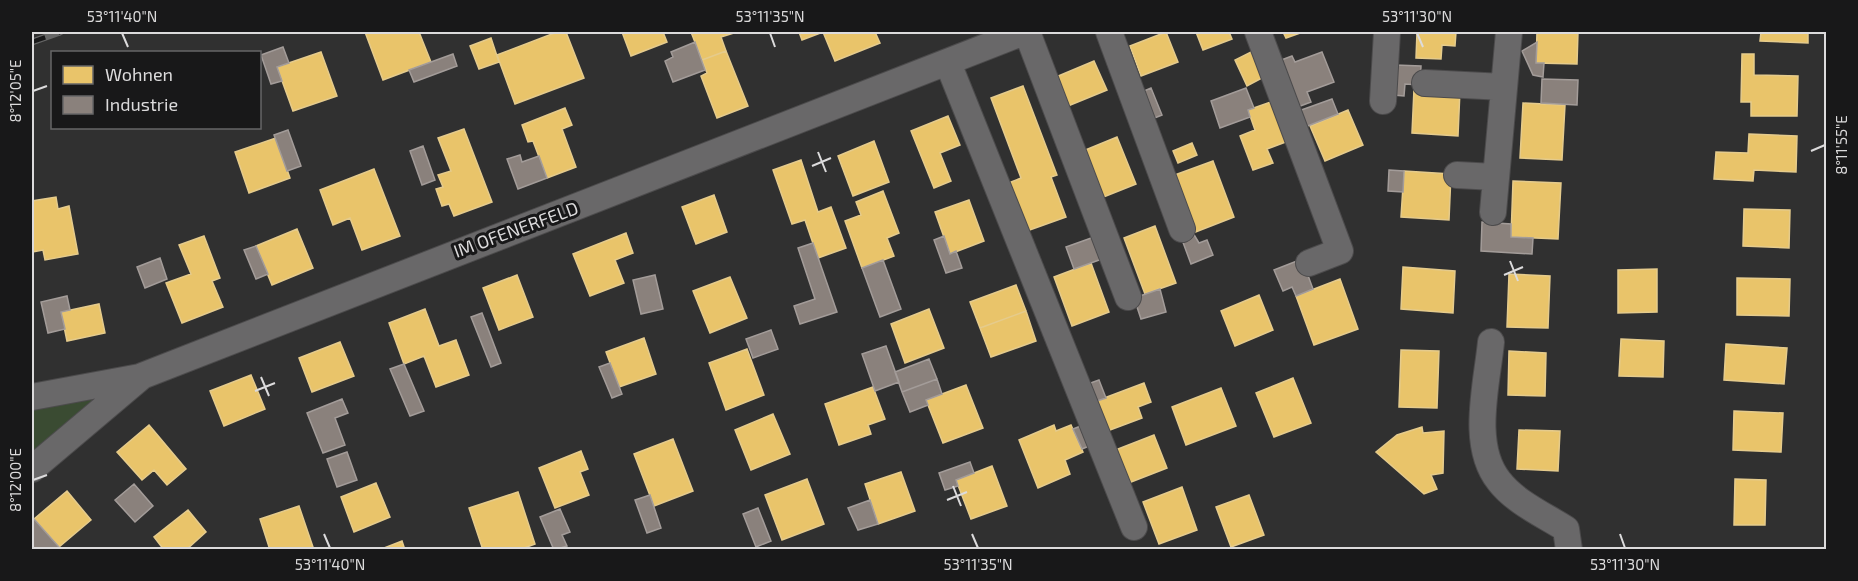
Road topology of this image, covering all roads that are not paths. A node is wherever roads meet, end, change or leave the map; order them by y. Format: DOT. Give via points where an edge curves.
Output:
graph roads {
  1 [pos="1025,32"];
  2 [pos="1109,32"];
  3 [pos="1258,32"];
  4 [pos="1388,32"];
  5 [pos="1509,32"];
  6 [pos="948,63"];
  7 [pos="1425,83"];
  8 [pos="1504,87"];
  9 [pos="1383,101"];
  10 [pos="1456,175"];
  11 [pos="1495,177"];
  12 [pos="1493,212"];
  13 [pos="1182,229"];
  14 [pos="1309,263"];
  15 [pos="1128,297"];
  16 [pos="1491,342"];
  17 [pos="142,376"];
  18 [pos="32,397"];
  19 [pos="32,469"];
  20 [pos="1134,527"];
  21 [pos="1569,549"];
  1 -- 6 [label="street, IM OFENERFELD"];
  1 -- 15 [label="street"];
  2 -- 13 [label="street"];
  3 -- 14 [label="street" via="1340,251"];
  4 -- 9 [label="street"];
  5 -- 8 [label="street"];
  6 -- 17 [label="street, IM OFENERFELD"];
  6 -- 20 [label="street"];
  7 -- 8 [label="street"];
  8 -- 11 [label="street"];
  10 -- 11 [label="street"];
  11 -- 12 [label="street"];
  16 -- 21 [label="street" via="1483,433 1488,463 1499,482 1514,496 1566,529"];
  17 -- 18 [label="street"];
  17 -- 19 [label="street, IM OFENERFELD"];
}
